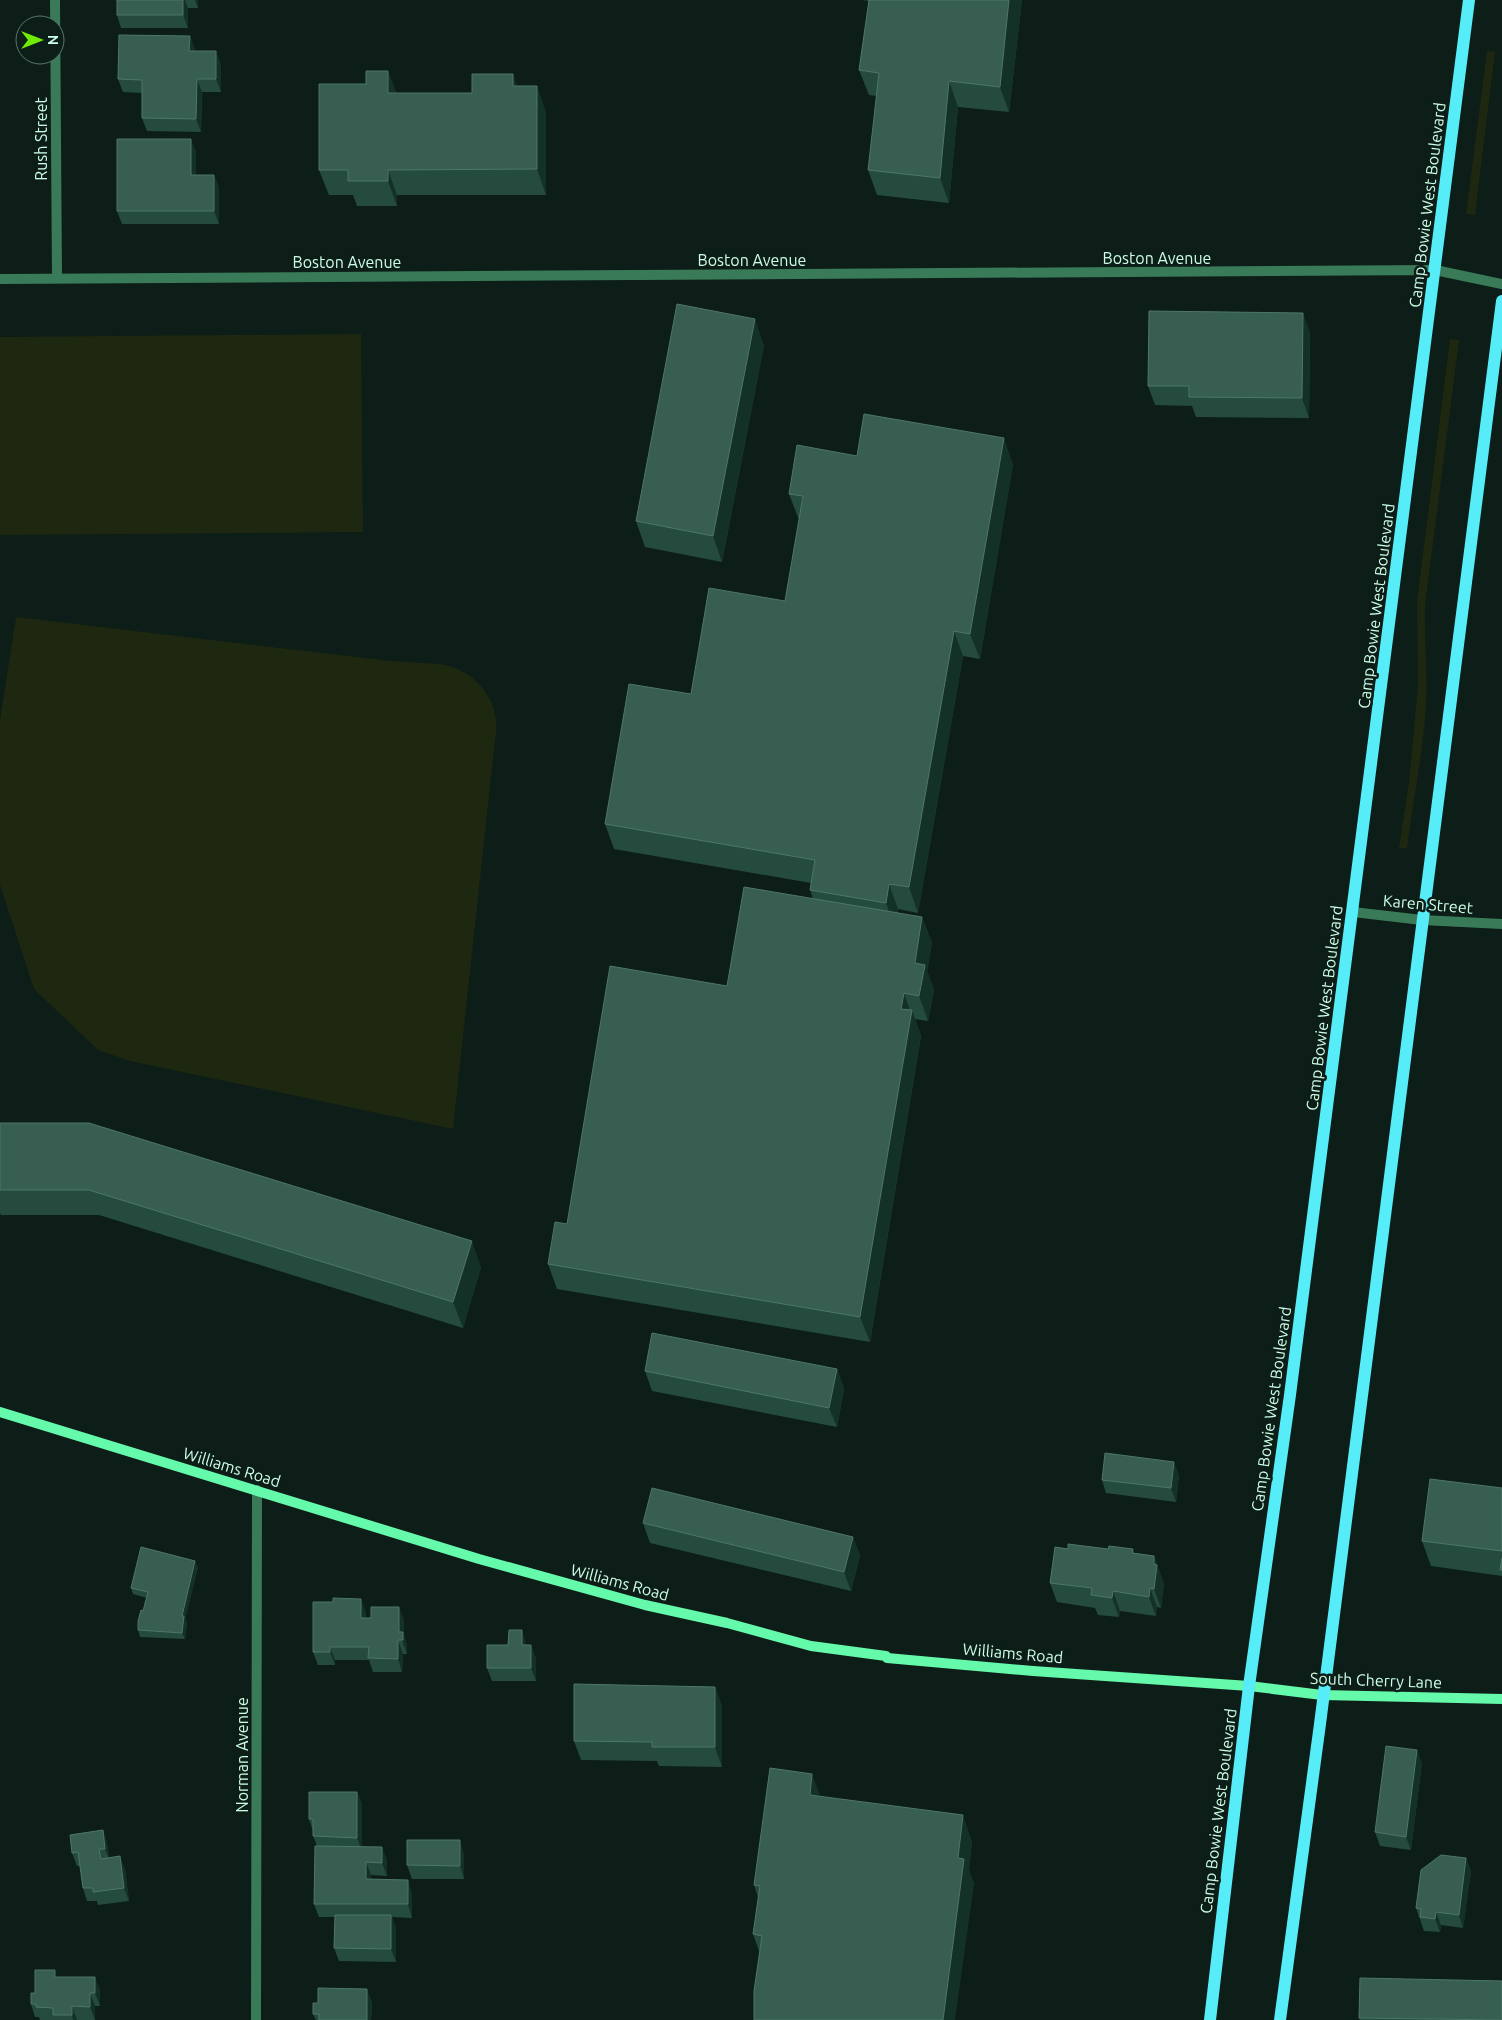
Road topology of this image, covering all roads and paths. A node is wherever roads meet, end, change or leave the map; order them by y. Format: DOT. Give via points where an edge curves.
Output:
graph roads {
  1 [pos="55,0"];
  2 [pos="1469,0"];
  3 [pos="1435,270"];
  4 [pos="57,278"];
  5 [pos="0,279"];
  6 [pos="1502,284"];
  7 [pos="1502,302"];
  8 [pos="1352,912"];
  9 [pos="1422,920"];
  10 [pos="1502,924"];
  11 [pos="0,1412"];
  12 [pos="257,1490"];
  13 [pos="1249,1686"];
  14 [pos="1322,1695"];
  15 [pos="1502,1699"];
  16 [pos="256,2020"];
  17 [pos="1210,2020"];
  18 [pos="1280,2020"];
  1 -- 4 [label="street, Rush Street"];
  2 -- 3 [label="main road, Camp Bowie West Boulevard"];
  3 -- 4 [label="street, Boston Avenue"];
  3 -- 6 [label="street, Boston Avenue"];
  3 -- 8 [label="main road, Camp Bowie West Boulevard"];
  4 -- 5 [label="street, Boston Avenue"];
  7 -- 9 [label="main road"];
  8 -- 9 [label="street, Karen Street"];
  8 -- 13 [label="main road, Camp Bowie West Boulevard"];
  9 -- 10 [label="street, Karen Street"];
  9 -- 14 [label="main road"];
  11 -- 12 [label="street, Williams Road"];
  12 -- 13 [label="street, Williams Road" via="489,1562 811,1646 887,1658"];
  12 -- 16 [label="street, Norman Avenue"];
  13 -- 14 [label="street, South Cherry Lane"];
  13 -- 17 [label="main road, Camp Bowie West Boulevard"];
  14 -- 15 [label="street, South Cherry Lane"];
  14 -- 18 [label="main road"];
}
